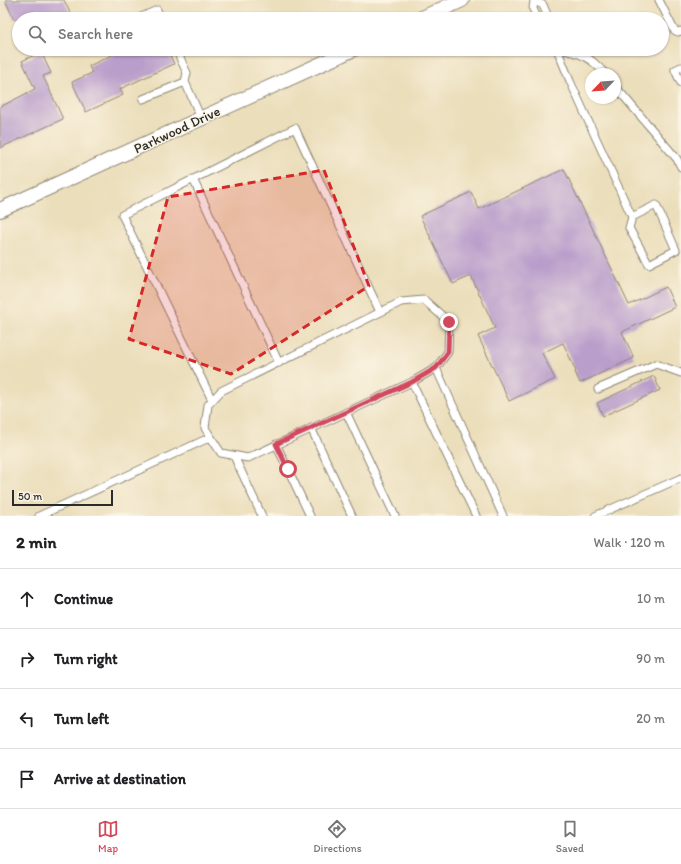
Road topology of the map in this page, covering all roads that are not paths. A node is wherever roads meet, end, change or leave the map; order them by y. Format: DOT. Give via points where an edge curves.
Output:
graph roads {
  1 [pos="659,0"];
  2 [pos="535,1"];
  3 [pos="453,2"];
  4 [pos="434,12"];
  5 [pos="534,12"];
  6 [pos="546,12"];
  7 [pos="667,12"];
  8 [pos="669,16"];
  9 [pos="678,30"];
  10 [pos="179,56"];
  11 [pos="338,56"];
  12 [pos="561,56"];
  13 [pos="584,56"];
  14 [pos="681,67"];
  15 [pos="600,68"];
  16 [pos="185,82"];
  17 [pos="681,83"];
  18 [pos="621,93"];
  19 [pos="143,98"];
  20 [pos="201,118"];
  21 [pos="681,167"];
  22 [pos="193,179"];
  23 [pos="0,210"];
  24 [pos="632,217"];
  25 [pos="380,312"];
  26 [pos="278,362"];
  27 [pos="436,368"];
  28 [pos="681,373"];
  29 [pos="412,382"];
  30 [pos="598,389"];
  31 [pos="212,400"];
  32 [pos="346,412"];
  33 [pos="311,428"];
  34 [pos="211,437"];
  35 [pos="276,444"];
  36 [pos="234,456"];
  37 [pos="681,478"];
  38 [pos="39,516"];
  39 [pos="262,516"];
  40 [pos="310,516"];
  41 [pos="352,516"];
  42 [pos="395,516"];
  43 [pos="476,516"];
  44 [pos="503,516"];
  45 [pos="595,516"];
  1 -- 7 [label="lane"];
  2 -- 5 [label="lane"];
  2 -- 6 [label="lane" via="542,5"];
  3 -- 4 [label="street"];
  8 -- 9 [label="lane"];
  10 -- 16 [label="lane" via="187,73"];
  11 -- 20 [label="street, Parkwood Drive"];
  12 -- 24 [label="lane"];
  13 -- 15 [label="lane"];
  14 -- 17 [label="lane" via="675,70"];
  16 -- 19 [label="lane"];
  16 -- 20 [label="lane"];
  18 -- 21 [label="lane"];
  20 -- 23 [label="street, Parkwood Drive"];
  22 -- 25 [label="lane" via="295,128"];
  22 -- 26 [label="lane"];
  22 -- 31 [label="lane" via="122,215"];
  24 -- 24 [label="lane" via="629,228 648,264 676,250 656,205"];
  25 -- 26 [label="lane"];
  25 -- 27 [label="lane" via="400,302 424,300 449,322 448,352"];
  26 -- 31 [label="lane" via="221,391"];
  27 -- 29 [label="lane"];
  27 -- 44 [label="lane"];
  28 -- 30 [label="lane" via="656,364"];
  29 -- 32 [label="lane"];
  29 -- 43 [label="lane"];
  31 -- 34 [label="lane" via="208,404 206,428"];
  32 -- 33 [label="lane"];
  32 -- 42 [label="lane"];
  33 -- 35 [label="lane"];
  33 -- 41 [label="lane"];
  34 -- 36 [label="lane" via="221,453"];
  34 -- 38 [label="lane"];
  35 -- 36 [label="lane" via="248,458"];
  35 -- 40 [label="lane"];
  36 -- 39 [label="lane"];
  37 -- 45 [label="lane"];
}
